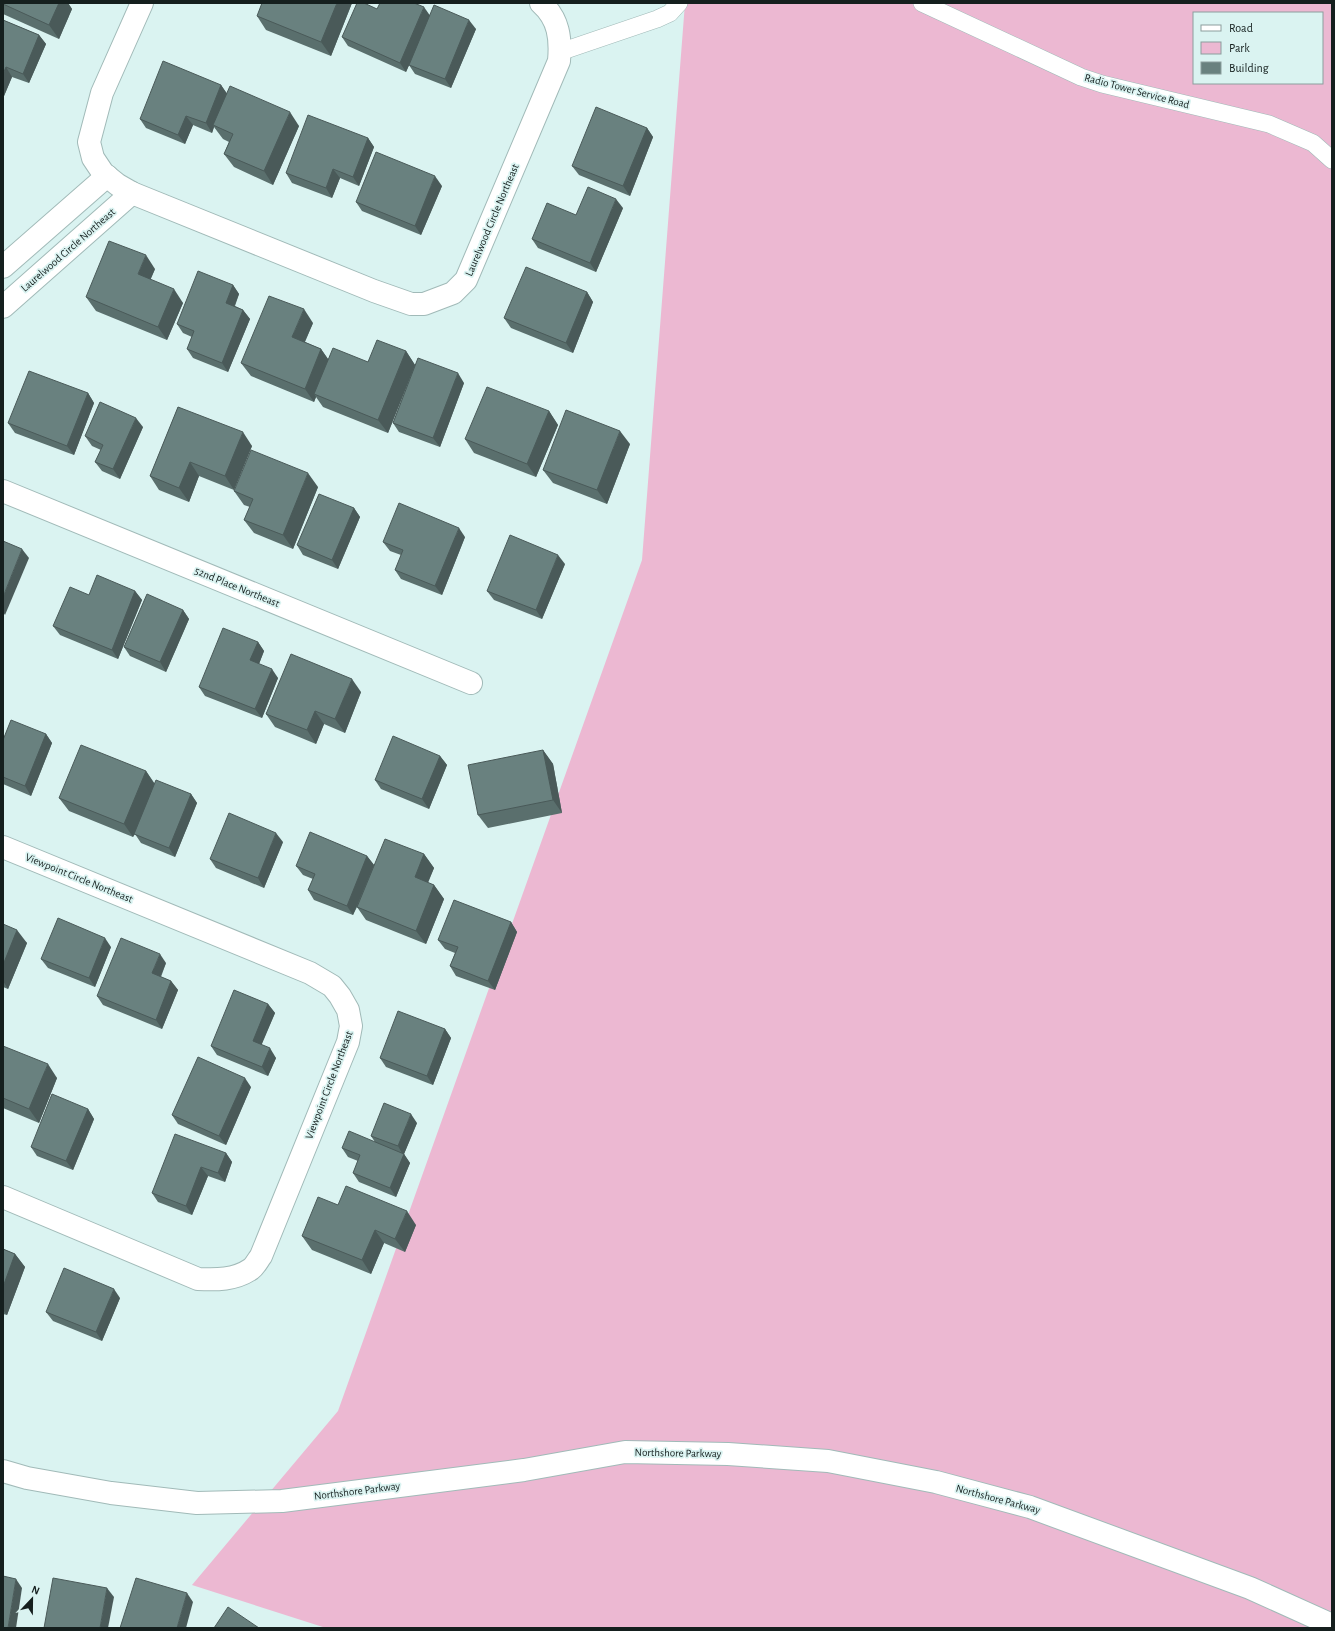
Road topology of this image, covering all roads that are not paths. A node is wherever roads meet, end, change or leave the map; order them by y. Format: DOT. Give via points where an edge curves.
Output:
graph roads {
  1 [pos="142,3"];
  2 [pos="541,3"];
  3 [pos="679,3"];
  4 [pos="922,3"];
  5 [pos="560,52"];
  6 [pos="1332,160"];
  7 [pos="107,176"];
  8 [pos="132,193"];
  9 [pos="3,268"];
  10 [pos="3,307"];
  11 [pos="3,491"];
  12 [pos="471,683"];
  13 [pos="3,847"];
  14 [pos="3,1197"];
  15 [pos="3,1472"];
  16 [pos="1332,1625"];
  1 -- 7 [label="street, Laurelwood Circle Northeast" via="102,93 90,142 93,158"];
  2 -- 5 [label="street, Laurelwood Circle Northeast" via="551,15 558,30"];
  3 -- 5 [label="lane" via="670,13 657,19"];
  4 -- 6 [label="lane, Radio Tower Service Road" via="1081,77 1269,124 1313,143"];
  5 -- 8 [label="street, Laurelwood Circle Northeast" via="559,61 466,280 453,293 424,304 411,304 374,291"];
  7 -- 8 [label="street, Laurelwood Circle Northeast"];
  7 -- 9 [label="street"];
  8 -- 10 [label="street, Laurelwood Circle Northeast"];
  11 -- 12 [label="street, 52nd Place Northeast"];
  13 -- 14 [label="street, Viewpoint Circle Northeast" via="310,973 332,986 340,996 348,1010 351,1026 348,1042 260,1256 251,1269 229,1279 198,1279"];
  15 -- 16 [label="street, Northshore Parkway" via="112,1493 198,1503 282,1501 524,1470 625,1452 728,1454 828,1461 936,1482 1030,1507 1250,1588"];
}
